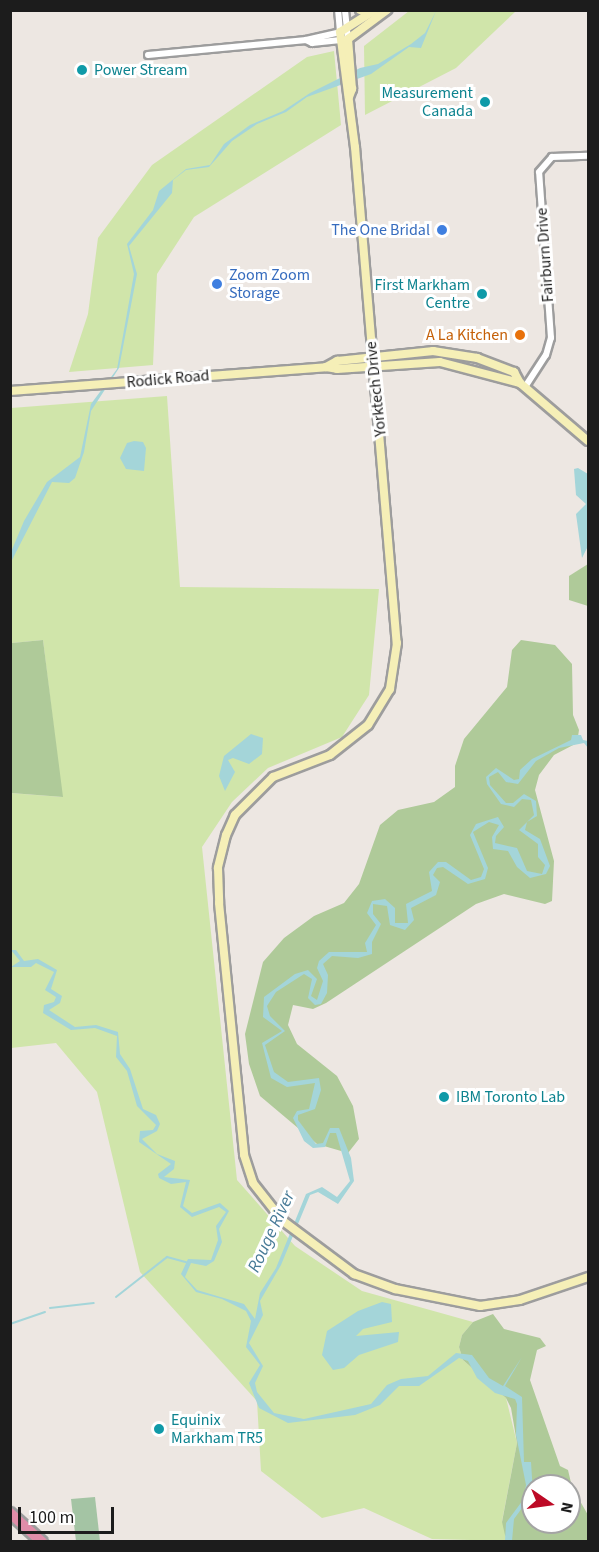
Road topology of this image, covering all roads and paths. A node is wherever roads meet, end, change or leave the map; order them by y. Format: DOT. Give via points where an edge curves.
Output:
graph roads {
  1 [pos="338,10"];
  2 [pos="345,10"];
  3 [pos="360,10"];
  4 [pos="387,10"];
  5 [pos="373,11"];
  6 [pos="344,36"];
  7 [pos="148,56"];
  8 [pos="588,156"];
  9 [pos="373,356"];
  10 [pos="374,366"];
  11 [pos="326,367"];
  12 [pos="522,385"];
  13 [pos="10,391"];
  14 [pos="588,441"];
  15 [pos="588,1277"];
  16 [pos="10,1513"];
  17 [pos="42,1542"];
  1 -- 6 [label="street"];
  2 -- 6 [label="street"];
  3 -- 5 [label="street"];
  4 -- 6 [label="street"];
  5 -- 6 [label="street"];
  6 -- 7 [label="street"];
  6 -- 9 [label="street, Yorktech Drive" via="352,88"];
  8 -- 12 [label="street, Fairburn Drive" via="552,158 539,172 551,338 546,355"];
  9 -- 10 [label="street, Yorktech Drive"];
  9 -- 11 [label="street, Rodick Road" via="337,361"];
  9 -- 12 [label="street, Rodick Road" via="460,353 514,372"];
  10 -- 11 [label="street, Rodick Road"];
  10 -- 12 [label="street, Rodick Road" via="460,364"];
  10 -- 15 [label="street, Yorktech Drive" via="397,644 387,692 368,725 330,755 289,769 252,794 235,815 218,868 244,1155 253,1183 283,1221 354,1274 408,1293 480,1306 561,1288"];
  11 -- 13 [label="street, Rodick Road"];
  12 -- 14 [label="street, Rodick Road"];
  16 -- 17 [label="highway"];
}
